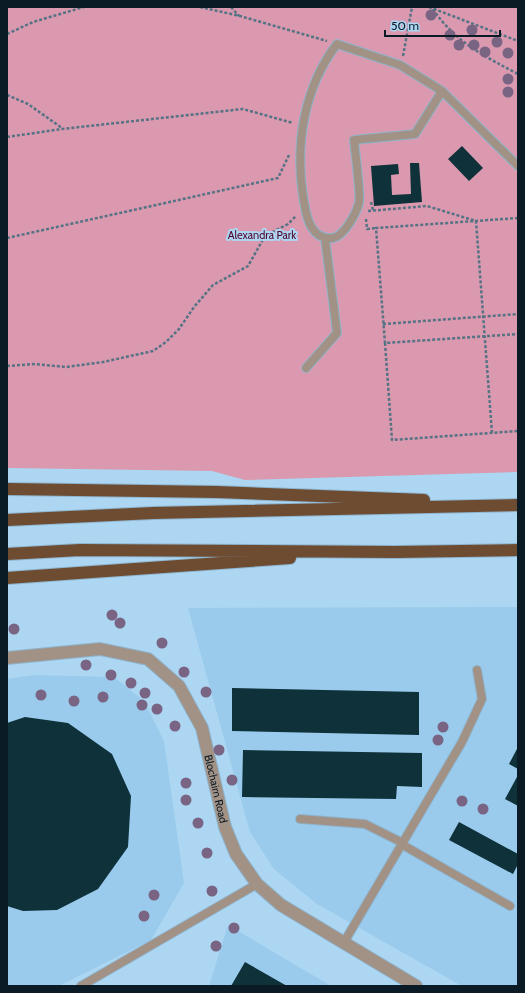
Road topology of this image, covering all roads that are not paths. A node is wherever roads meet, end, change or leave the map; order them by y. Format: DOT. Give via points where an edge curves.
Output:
graph roads {
  1 [pos="442,91"];
  2 [pos="518,166"];
  3 [pos="325,238"];
  4 [pos="306,368"];
  5 [pos="7,489"];
  6 [pos="518,504"];
  7 [pos="7,520"];
  8 [pos="518,550"];
  9 [pos="395,552"];
  10 [pos="7,554"];
  11 [pos="7,578"];
  12 [pos="7,658"];
  13 [pos="477,670"];
  14 [pos="300,819"];
  15 [pos="401,843"];
  16 [pos="257,884"];
  17 [pos="510,906"];
  18 [pos="343,944"];
  19 [pos="82,986"];
  20 [pos="416,986"];
  1 -- 2 [label="lane"];
  1 -- 3 [label="lane" via="415,134 354,140 359,202 345,231 334,238"];
  1 -- 3 [label="lane" via="400,65 337,44 324,60 308,101 297,145 305,208 311,227 317,235"];
  3 -- 4 [label="lane" via="337,333"];
  5 -- 6 [label="highway" via="217,492"];
  6 -- 7 [label="highway" via="146,513"];
  8 -- 9 [label="highway"];
  9 -- 10 [label="highway" via="80,550"];
  9 -- 11 [label="highway"];
  12 -- 16 [label="street, Blochairn Road" via="100,649 148,659 179,686 202,728 225,827 236,854"];
  13 -- 15 [label="lane" via="482,699 462,742"];
  14 -- 15 [label="lane" via="365,824"];
  15 -- 17 [label="lane"];
  15 -- 18 [label="lane"];
  16 -- 18 [label="street, Blochairn Road" via="281,905"];
  16 -- 19 [label="lane"];
  18 -- 20 [label="street, Blochairn Road"];
}
